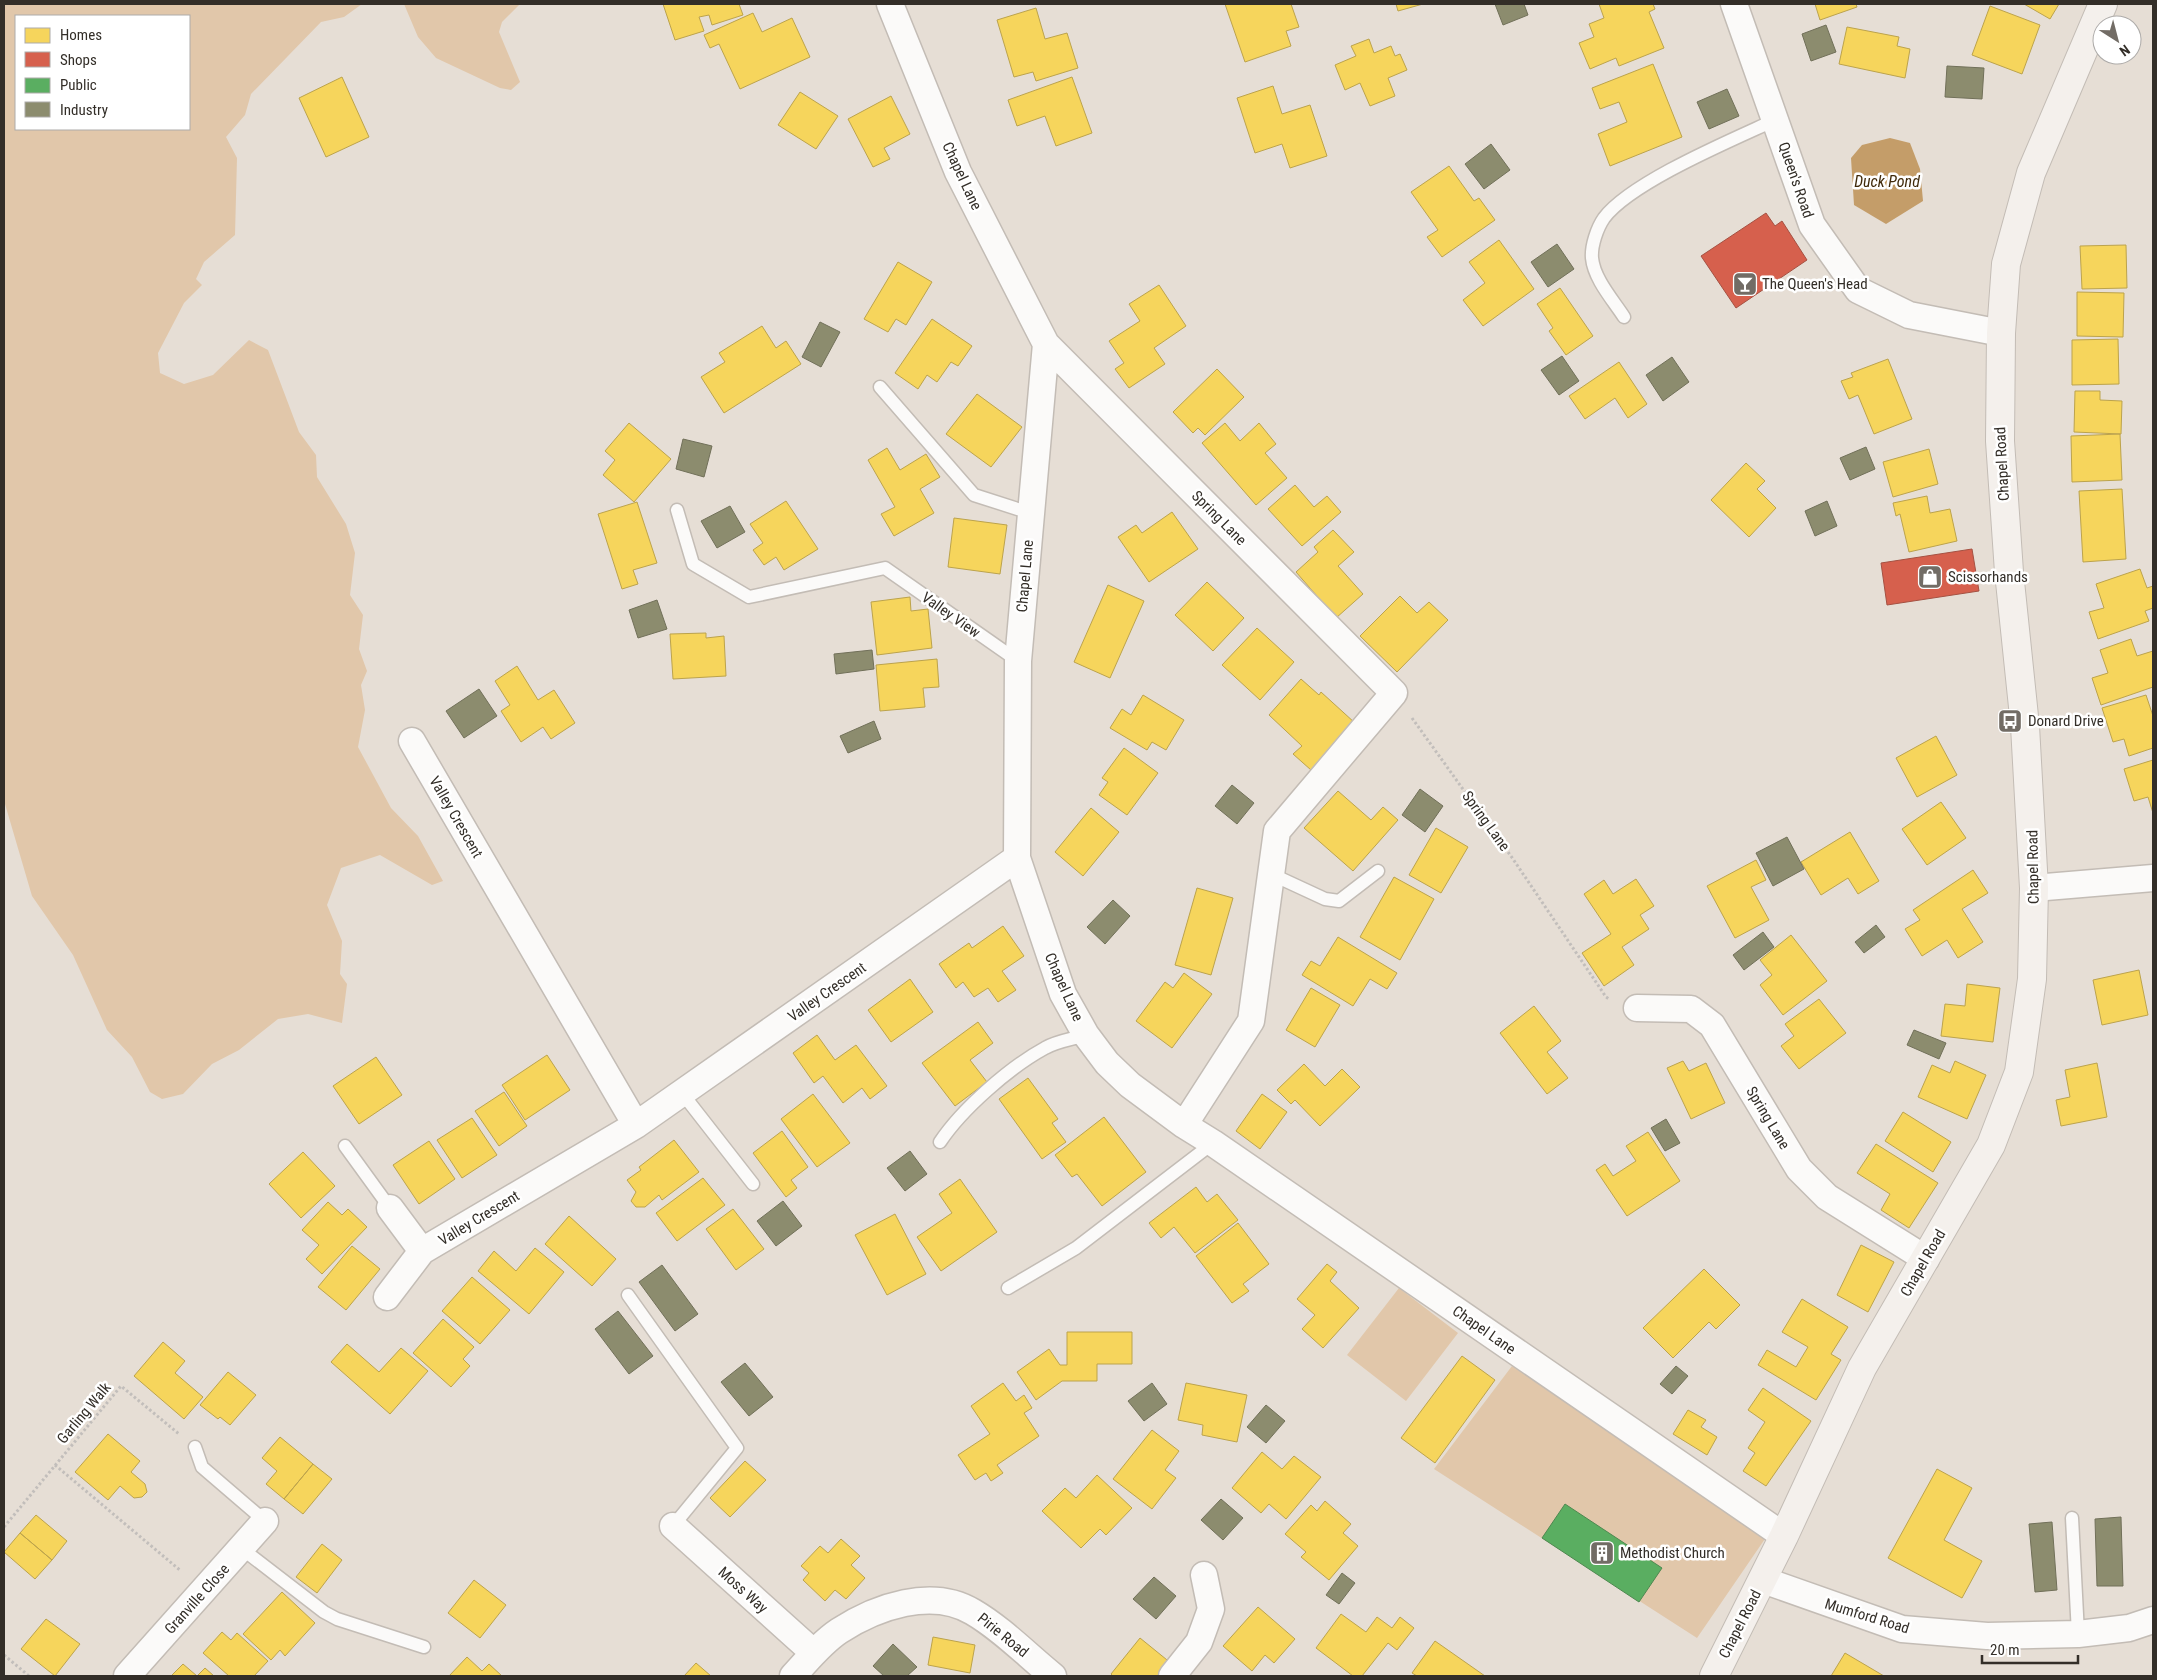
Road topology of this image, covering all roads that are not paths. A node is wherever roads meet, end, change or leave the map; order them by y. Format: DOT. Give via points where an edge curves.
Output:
graph roads {
  1 [pos="890,4"];
  2 [pos="1734,4"];
  3 [pos="2103,4"];
  4 [pos="1775,120"];
  5 [pos="1624,317"];
  6 [pos="2001,333"];
  7 [pos="1046,344"];
  8 [pos="880,387"];
  9 [pos="677,510"];
  10 [pos="1030,513"];
  11 [pos="1018,661"];
  12 [pos="412,741"];
  13 [pos="1017,858"];
  14 [pos="1378,871"];
  15 [pos="1271,874"];
  16 [pos="2153,878"];
  17 [pos="2034,888"];
  18 [pos="1637,1008"];
  19 [pos="1086,1035"];
  20 [pos="682,1093"];
  21 [pos="636,1125"];
  22 [pos="1184,1125"];
  23 [pos="940,1142"];
  24 [pos="1213,1143"];
  25 [pos="345,1146"];
  26 [pos="753,1184"];
  27 [pos="390,1208"];
  28 [pos="422,1251"];
  29 [pos="1926,1258"];
  30 [pos="1008,1288"];
  31 [pos="628,1294"];
  32 [pos="387,1297"];
  33 [pos="195,1447"];
  34 [pos="2072,1518"];
  35 [pos="265,1521"];
  36 [pos="673,1526"];
  37 [pos="1784,1536"];
  38 [pos="242,1548"];
  39 [pos="1204,1575"];
  40 [pos="1763,1580"];
  41 [pos="2153,1620"];
  42 [pos="2078,1634"];
  43 [pos="424,1647"];
  44 [pos="814,1653"];
  45 [pos="128,1676"];
  46 [pos="793,1676"];
  47 [pos="1053,1676"];
  48 [pos="1172,1676"];
  49 [pos="1714,1676"];
  1 -- 7 [label="street, Chapel Lane" via="958,172"];
  2 -- 4 [label="street, Queen's Road"];
  3 -- 6 [label="street, Chapel Road" via="2031,173 2006,264"];
  4 -- 5 [label="lane" via="1666,173 1618,203 1604,218 1591,256 1594,270"];
  4 -- 6 [label="street, Queen's Road" via="1812,225 1858,290 1909,315"];
  6 -- 17 [label="street, Chapel Road" via="2000,441 2025,726"];
  7 -- 10 [label="street, Chapel Lane"];
  7 -- 15 [label="street, Spring Lane" via="1394,693 1278,831"];
  8 -- 10 [label="lane" via="974,495"];
  9 -- 11 [label="lane, Valley View" via="693,564 749,597 885,568"];
  10 -- 11 [label="street, Chapel Lane"];
  11 -- 13 [label="street, Chapel Lane"];
  12 -- 21 [label="street, Valley Crescent"];
  13 -- 19 [label="street, Chapel Lane" via="1063,994"];
  13 -- 20 [label="street, Valley Crescent"];
  14 -- 15 [label="lane" via="1339,901 1325,899"];
  15 -- 22 [label="street" via="1251,1021"];
  16 -- 17 [label="street"];
  17 -- 29 [label="street, Chapel Road" via="2032,979 2019,1072 1991,1145"];
  18 -- 29 [label="street, Spring Lane" via="1691,1009 1712,1025 1799,1169 1828,1197"];
  19 -- 22 [label="street, Chapel Lane" via="1107,1063 1130,1085"];
  19 -- 23 [label="lane" via="1046,1047 1001,1079 953,1122"];
  20 -- 21 [label="street, Valley Crescent"];
  20 -- 26 [label="lane"];
  21 -- 28 [label="street, Valley Crescent"];
  22 -- 24 [label="street, Chapel Lane"];
  24 -- 30 [label="lane" via="1076,1248"];
  24 -- 37 [label="street, Chapel Lane"];
  25 -- 27 [label="lane"];
  27 -- 28 [label="street"];
  28 -- 32 [label="street, Valley Crescent"];
  29 -- 37 [label="street, Chapel Road" via="1862,1368"];
  31 -- 36 [label="lane" via="737,1448"];
  33 -- 35 [label="lane" via="202,1467"];
  34 -- 42 [label="lane"];
  35 -- 38 [label="street, Granville Close"];
  36 -- 44 [label="street, Moss Way"];
  37 -- 40 [label="street, Chapel Road"];
  38 -- 43 [label="lane" via="324,1612"];
  38 -- 45 [label="street, Granville Close"];
  39 -- 48 [label="street" via="1210,1608 1199,1642"];
  40 -- 42 [label="street, Mumford Road" via="1902,1629 1987,1636"];
  40 -- 49 [label="street, Chapel Road"];
  41 -- 42 [label="street, Mumford Road" via="2129,1628"];
  44 -- 46 [label="street, Pirie Road"];
  44 -- 47 [label="street, Pirie Road" via="839,1632 873,1614 907,1602 940,1600 972,1611"];
}
